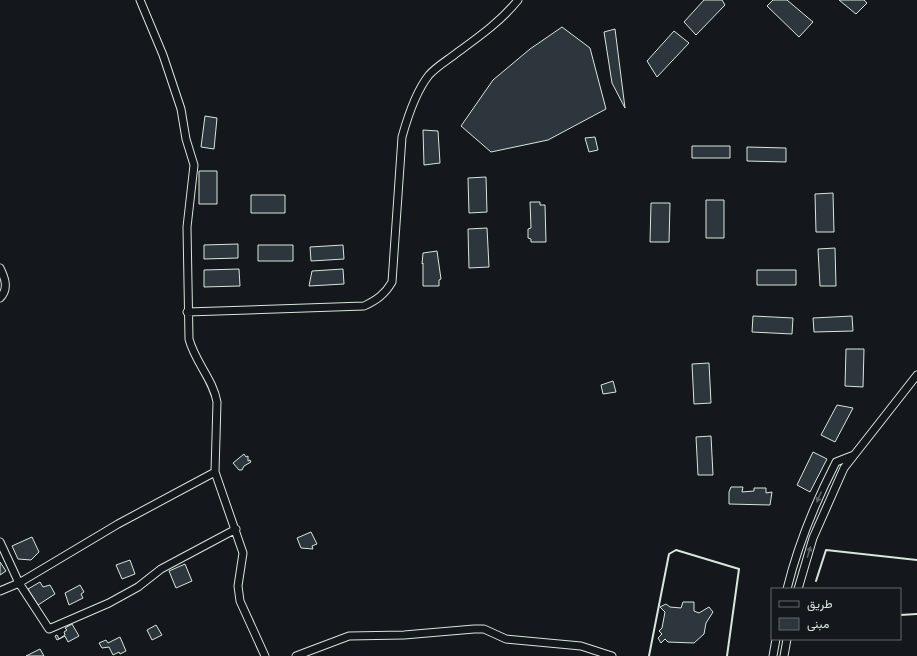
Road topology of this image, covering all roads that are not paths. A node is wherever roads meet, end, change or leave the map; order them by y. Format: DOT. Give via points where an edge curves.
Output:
graph roads {
  1 [pos="140,0"];
  2 [pos="518,0"];
  3 [pos="0,268"];
  4 [pos="0,298"];
  5 [pos="188,312"];
  6 [pos="917,375"];
  7 [pos="855,455"];
  8 [pos="215,472"];
  9 [pos="236,529"];
  10 [pos="0,542"];
  11 [pos="18,583"];
  12 [pos="787,588"];
  13 [pos="798,588"];
  14 [pos="0,591"];
  15 [pos="776,640"];
  16 [pos="787,640"];
  17 [pos="265,656"];
  18 [pos="296,656"];
  19 [pos="612,656"];
  20 [pos="774,656"];
  21 [pos="784,656"];
  1 -- 5 [label="street" via="163,55 181,109 194,165 187,227"];
  2 -- 5 [label="street" via="490,28 434,71 422,88 407,121 402,137 392,282 386,292 364,306"];
  3 -- 4 [label="street" via="5,279 5,288"];
  5 -- 8 [label="street" via="191,349 212,385 217,402"];
  6 -- 7 [label="street"];
  7 -- 12 [label="street, one-way" via="836,462 803,535"];
  13 -- 7 [label="street, one-way" via="813,538 844,468"];
  8 -- 9 [label="street"];
  8 -- 11 [label="street" via="118,524"];
  9 -- 11 [label="street" via="161,569 127,594 50,629"];
  9 -- 17 [label="street" via="243,554 238,586 240,601"];
  10 -- 11 [label="street"];
  11 -- 14 [label="street"];
  15 -- 20 [label="street"];
  16 -- 21 [label="street"];
  18 -- 19 [label="street" via="349,636 484,629 506,639 580,646"];
}
